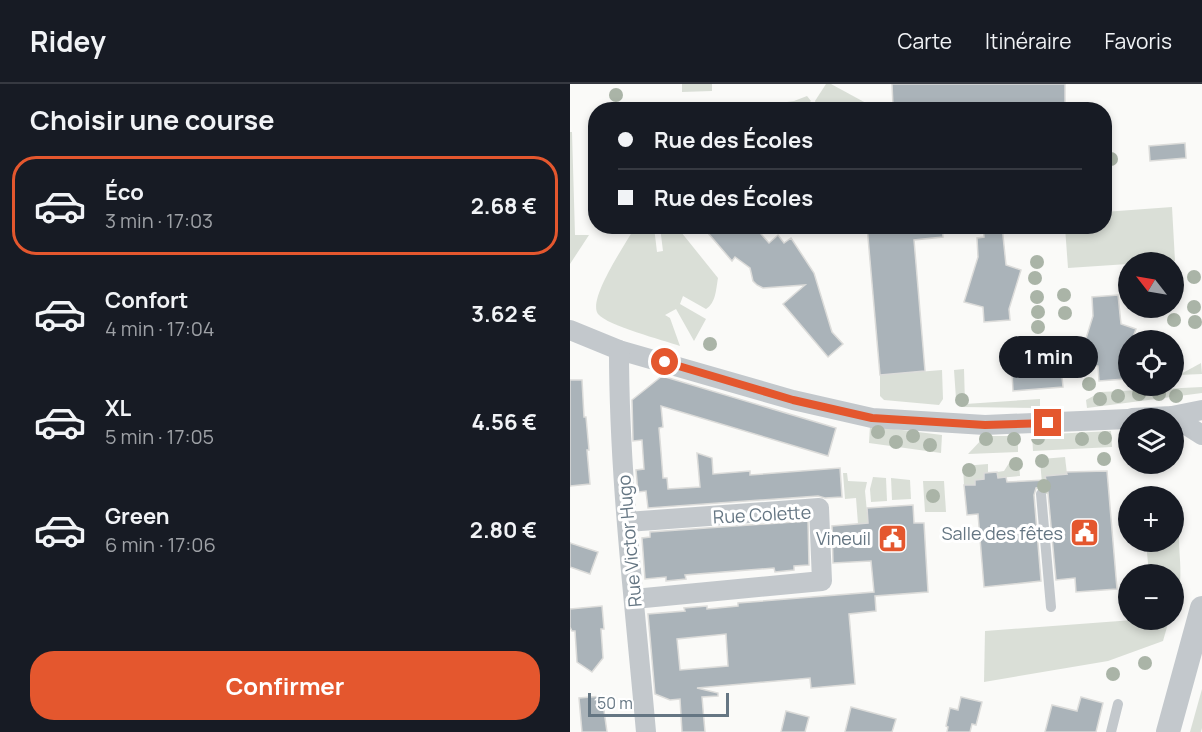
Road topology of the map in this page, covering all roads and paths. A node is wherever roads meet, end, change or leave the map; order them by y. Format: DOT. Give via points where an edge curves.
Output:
graph roads {
  1 [pos="570,330"];
  2 [pos="620,350"];
  3 [pos="1202,410"];
  4 [pos="1184,414"];
  5 [pos="1118,419"];
  6 [pos="1184,424"];
  7 [pos="1202,435"];
  8 [pos="1041,494"];
  9 [pos="627,522"];
  10 [pos="634,599"];
  11 [pos="1051,607"];
  12 [pos="1202,608"];
  13 [pos="1118,704"];
  14 [pos="646,732"];
  15 [pos="1111,732"];
  16 [pos="1168,732"];
  1 -- 2 [label="street"];
  2 -- 5 [label="street" via="793,400 872,418 985,425"];
  2 -- 9 [label="street, Rue Victor Hugo" via="619,408"];
  3 -- 4 [label="street"];
  6 -- 7 [label="street"];
  8 -- 11 [label="lane"];
  9 -- 10 [label="street, Rue Victor Hugo"];
  9 -- 10 [label="street, Rue Colette" via="819,508 822,581"];
  10 -- 14 [label="street, Rue Victor Hugo"];
  12 -- 16 [label="street"];
  13 -- 15 [label="lane"];
}
